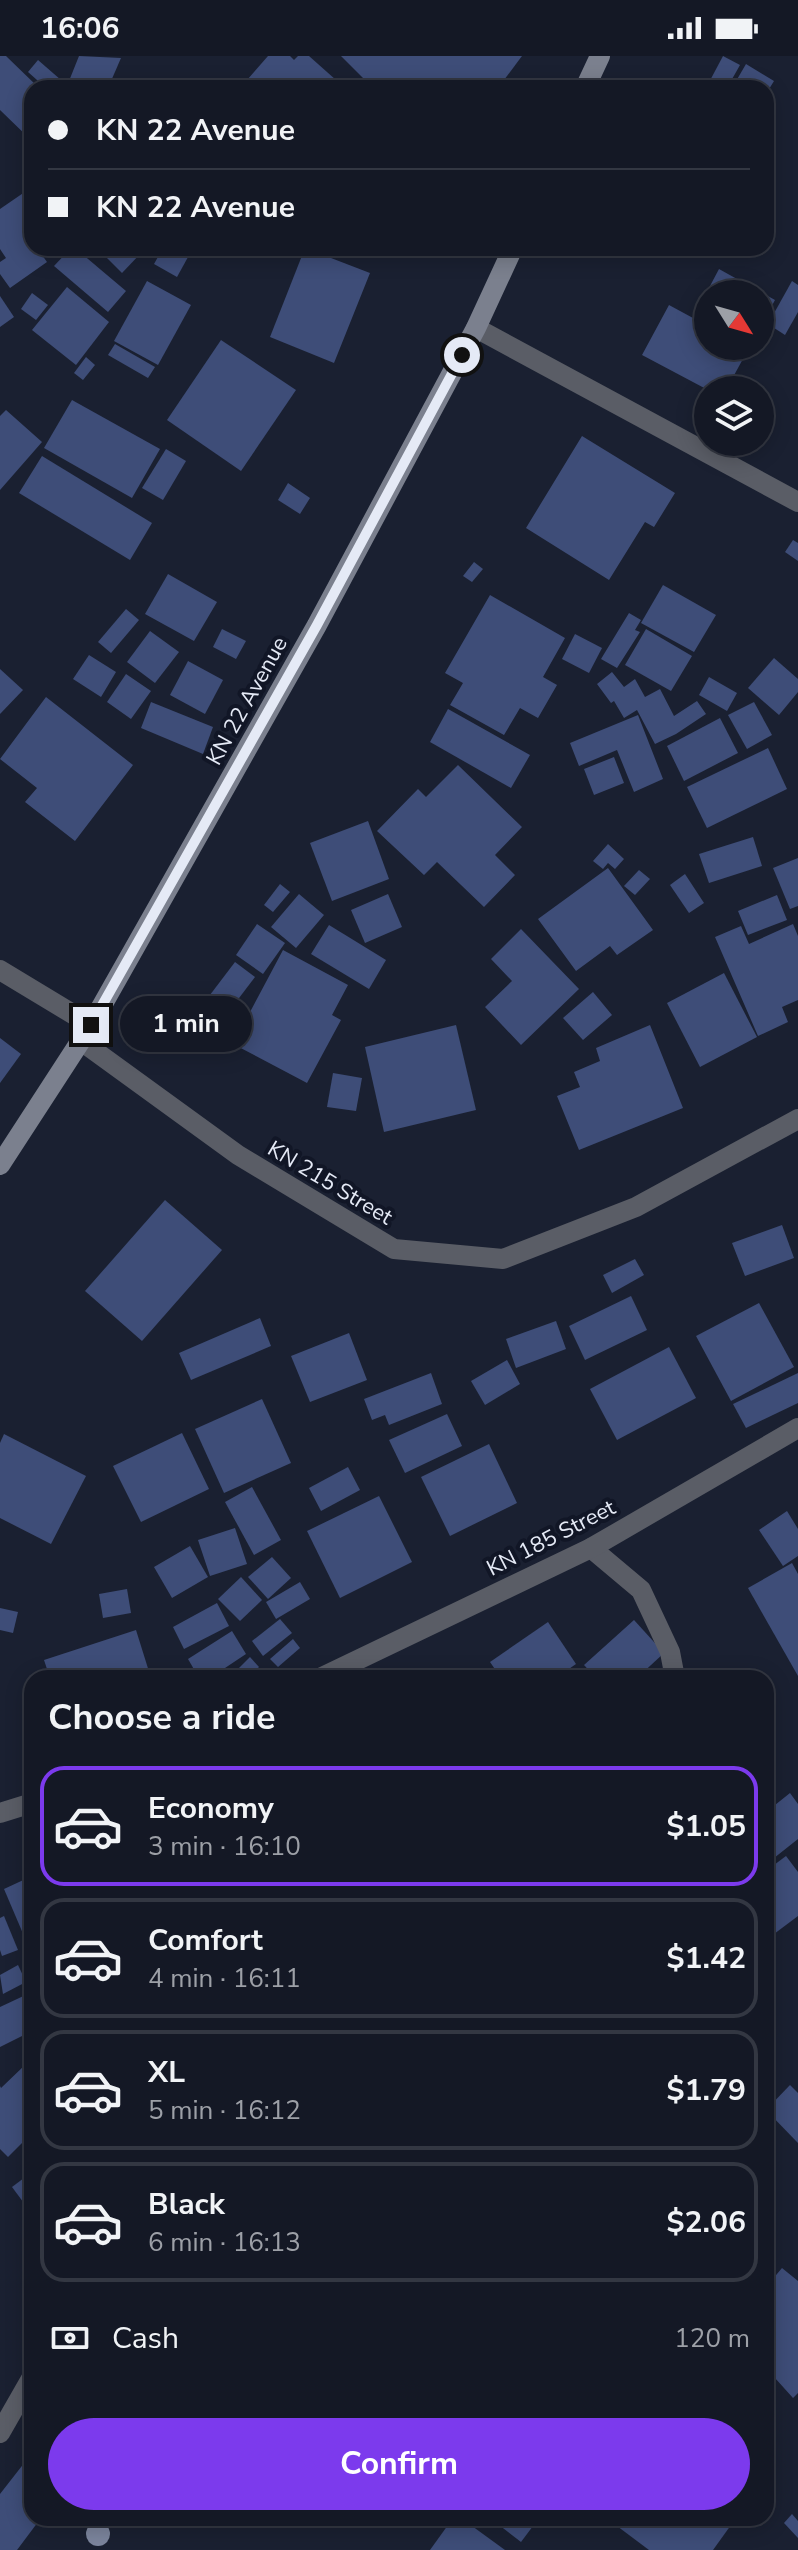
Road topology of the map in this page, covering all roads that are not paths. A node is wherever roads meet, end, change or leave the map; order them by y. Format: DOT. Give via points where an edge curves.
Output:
graph roads {
  1 [pos="600,56"];
  2 [pos="589,80"];
  3 [pos="509,256"];
  4 [pos="476,328"];
  5 [pos="798,502"];
  6 [pos="0,970"];
  7 [pos="86,1033"];
  8 [pos="798,1119"];
  9 [pos="0,1165"];
  10 [pos="798,1428"];
  11 [pos="591,1548"];
  12 [pos="337,1670"];
  13 [pos="673,1670"];
  14 [pos="24,1806"];
  15 [pos="0,1813"];
  16 [pos="24,2391"];
  17 [pos="0,2433"];
  1 -- 2 [label="street"];
  3 -- 4 [label="street, KN 22 Avenue"];
  4 -- 5 [label="street"];
  4 -- 7 [label="street, KN 22 Avenue" via="317,625"];
  6 -- 7 [label="street, KN 215 Street"];
  7 -- 8 [label="street, KN 215 Street" via="238,1155 394,1249 503,1259 636,1207"];
  7 -- 9 [label="street, KN 22 Avenue"];
  10 -- 11 [label="street, KN 185 Street"];
  11 -- 12 [label="street, KN 185 Street"];
  11 -- 13 [label="street" via="641,1590"];
  14 -- 15 [label="street"];
  16 -- 17 [label="street"];
}
